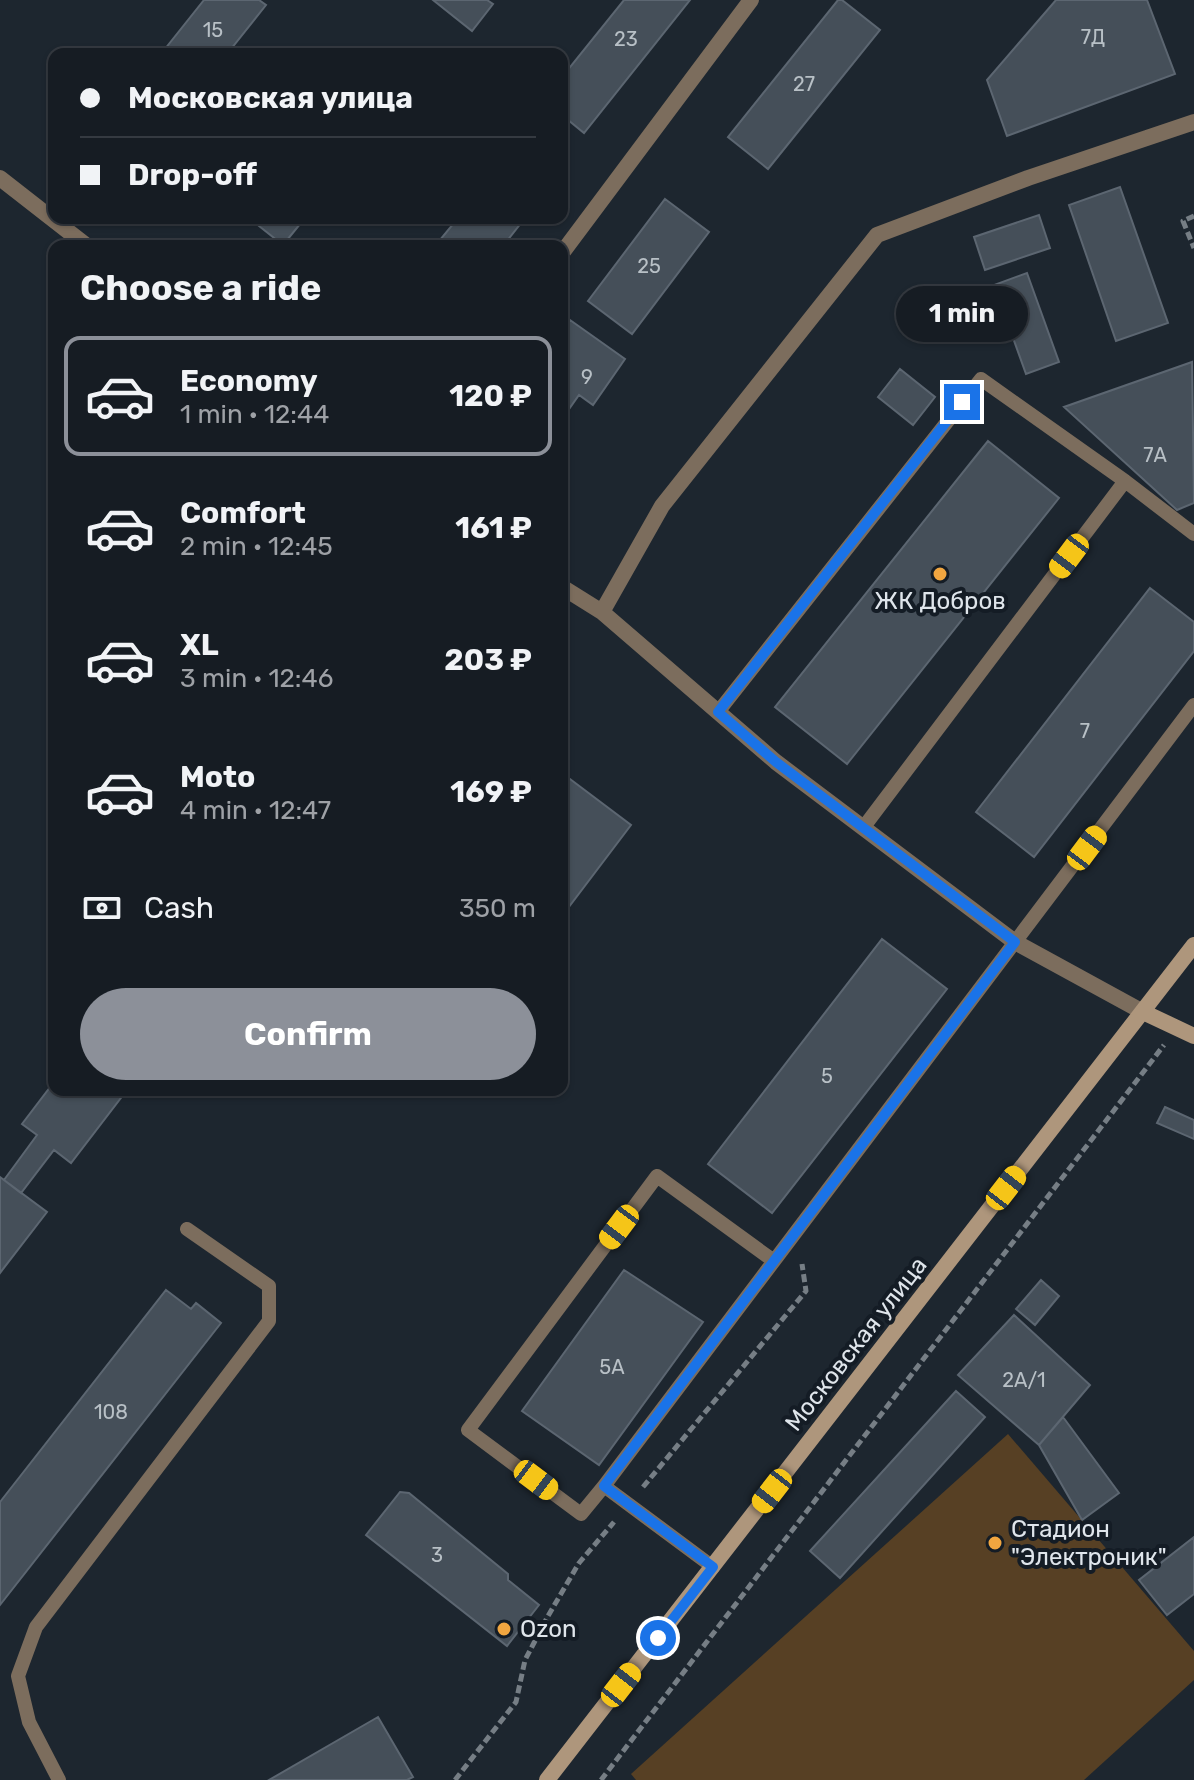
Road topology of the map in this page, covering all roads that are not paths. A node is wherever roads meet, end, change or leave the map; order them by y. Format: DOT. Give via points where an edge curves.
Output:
graph roads {
  1 [pos="751,0"];
  2 [pos="1194,122"];
  3 [pos="0,178"];
  4 [pos="48,216"];
  5 [pos="59,224"];
  6 [pos="79,240"];
  7 [pos="568,245"];
  8 [pos="1125,481"];
  9 [pos="1194,534"];
  10 [pos="568,591"];
  11 [pos="602,612"];
  12 [pos="1194,705"];
  13 [pos="718,712"];
  14 [pos="863,828"];
  15 [pos="1015,942"];
  16 [pos="1194,945"];
  17 [pos="1143,1012"];
  18 [pos="1194,1036"];
  19 [pos="187,1229"];
  20 [pos="774,1261"];
  21 [pos="604,1486"];
  22 [pos="713,1567"];
  23 [pos="59,1780"];
  24 [pos="547,1780"];
  1 -- 7 [label="street"];
  2 -- 11 [label="street" via="877,235 662,506"];
  3 -- 4 [label="street"];
  5 -- 6 [label="street"];
  8 -- 9 [label="lane"];
  8 -- 13 [label="lane" via="981,379"];
  8 -- 14 [label="lane"];
  10 -- 11 [label="street"];
  11 -- 13 [label="street"];
  12 -- 15 [label="lane"];
  13 -- 14 [label="street"];
  14 -- 15 [label="street"];
  15 -- 17 [label="street"];
  15 -- 20 [label="lane"];
  16 -- 17 [label="main road, Московская улица"];
  17 -- 18 [label="main road"];
  17 -- 22 [label="main road, Московская улица"];
  19 -- 23 [label="lane" via="269,1286 269,1321 36,1627 18,1676 29,1722"];
  20 -- 21 [label="lane"];
  20 -- 21 [label="lane" via="657,1176 468,1430 581,1514"];
  21 -- 22 [label="lane"];
  22 -- 24 [label="main road, Московская улица"];
}
